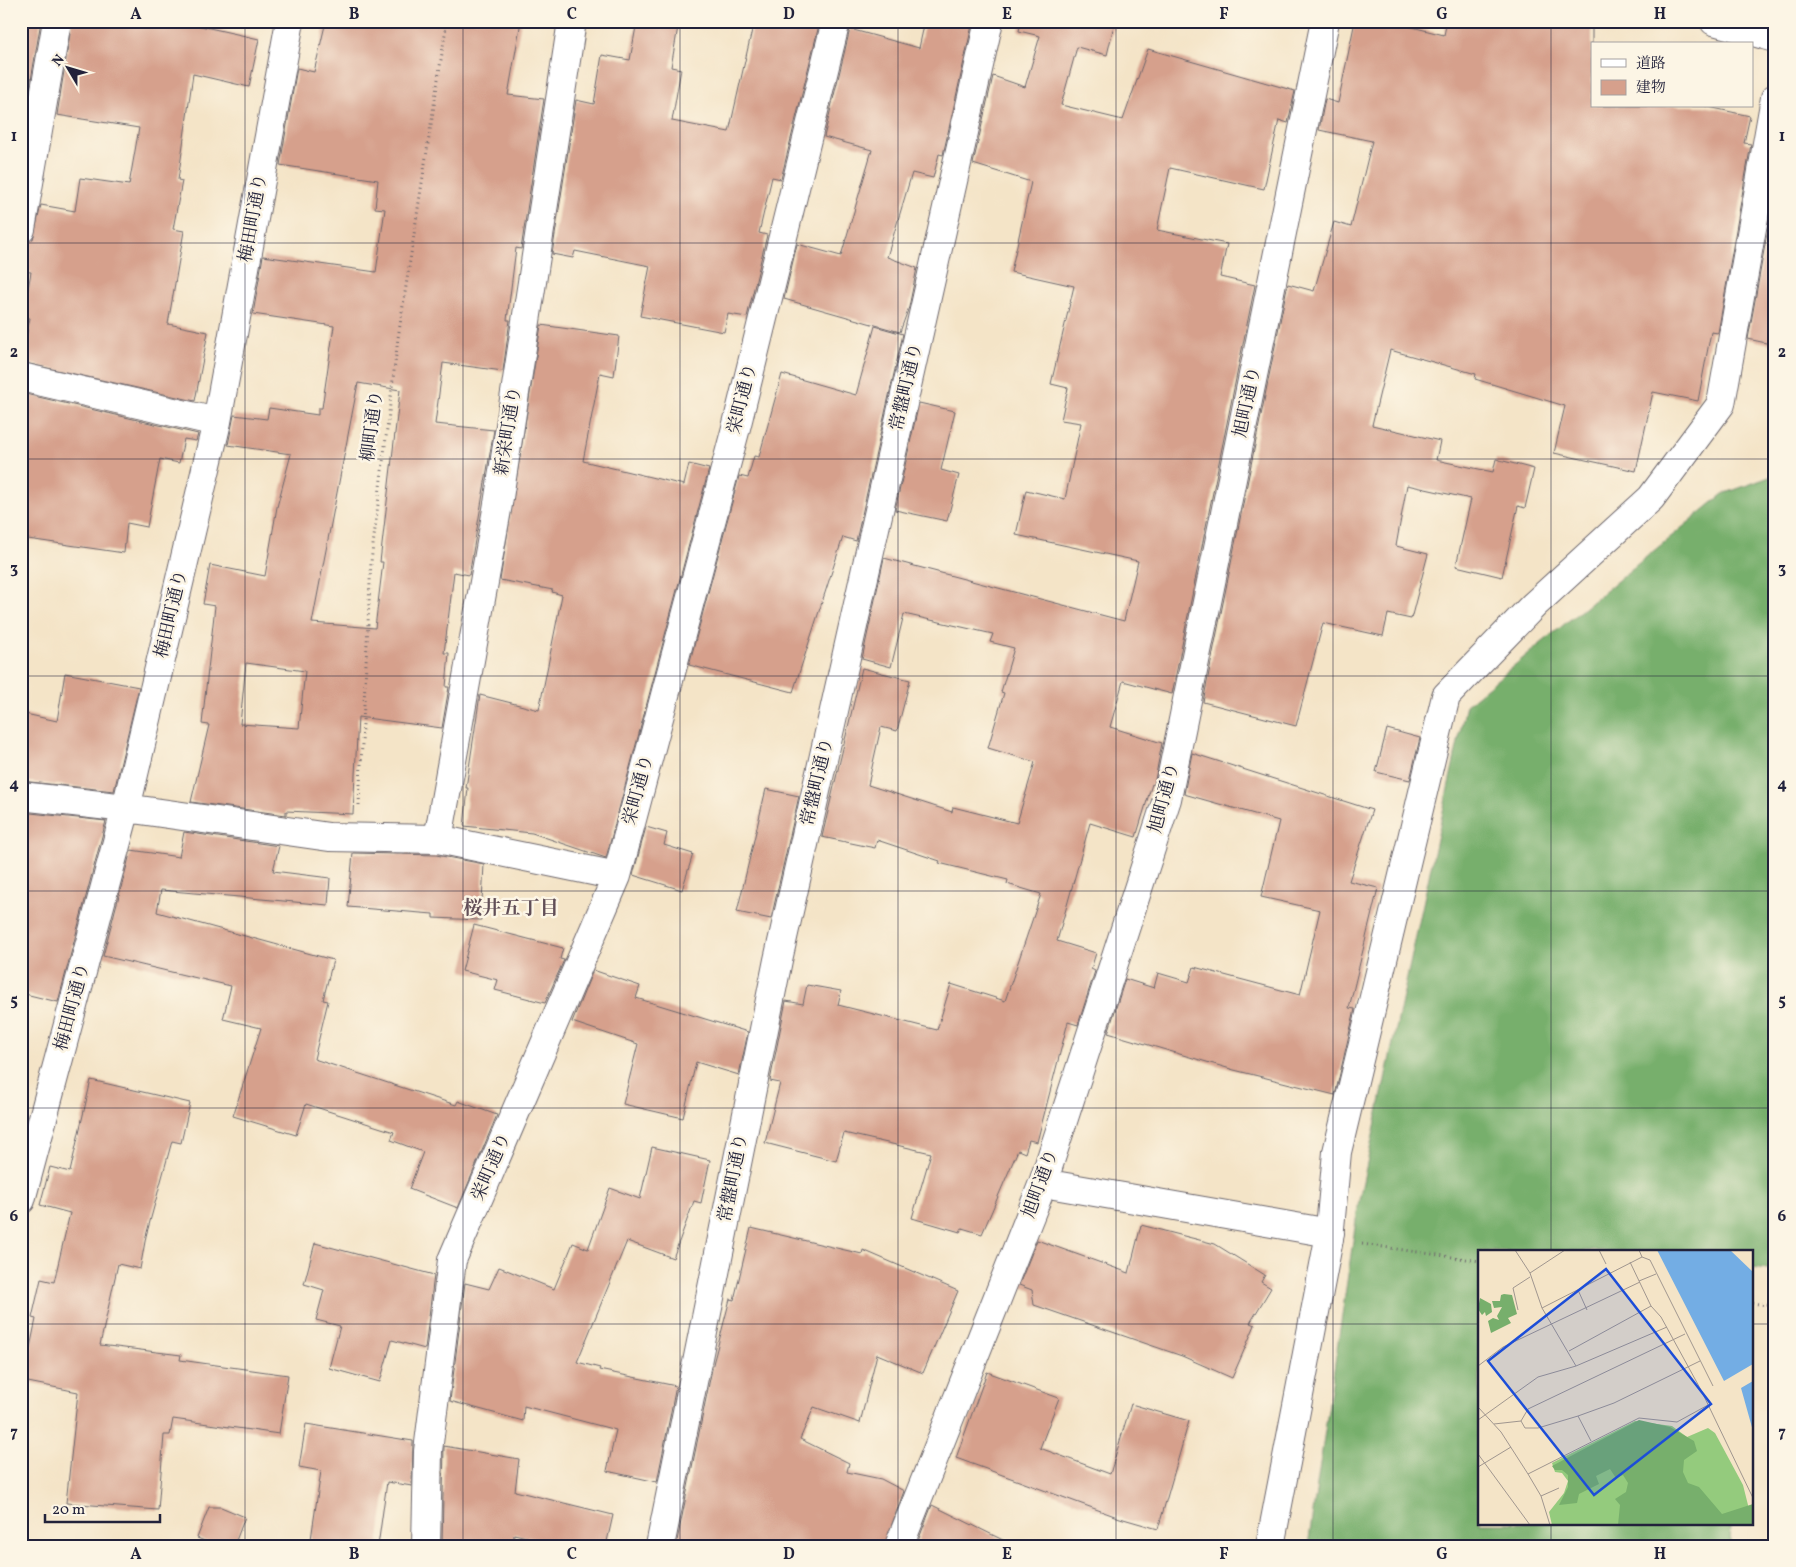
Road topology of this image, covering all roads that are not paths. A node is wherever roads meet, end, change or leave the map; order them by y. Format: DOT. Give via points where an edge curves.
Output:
graph roads {
  1 [pos="57,21"];
  2 [pos="290,21"];
  3 [pos="572,21"];
  4 [pos="836,21"];
  5 [pos="989,21"];
  6 [pos="1325,21"];
  7 [pos="1714,21"];
  8 [pos="1775,38"];
  9 [pos="1775,98"];
  10 [pos="21,229"];
  11 [pos="21,377"];
  12 [pos="217,422"];
  13 [pos="21,796"];
  14 [pos="126,808"];
  15 [pos="438,839"];
  16 [pos="617,876"];
  17 [pos="1043,1183"];
  18 [pos="21,1200"];
  19 [pos="1330,1236"];
  20 [pos="426,1546"];
  21 [pos="660,1546"];
  22 [pos="899,1546"];
  23 [pos="1270,1546"];
  1 -- 10 [label="street"];
  2 -- 12 [label="street, 梅田町通り"];
  3 -- 15 [label="street, 新栄町通り" via="498,504"];
  4 -- 16 [label="street, 栄町通り" via="737,424"];
  5 -- 21 [label="street, 常盤町通り" via="778,960"];
  6 -- 17 [label="street, 旭町通り" via="1167,799"];
  7 -- 8 [label="street"];
  9 -- 19 [label="street" via="1721,404 1651,498 1534,605 1446,696 1336,1152"];
  11 -- 12 [label="street"];
  12 -- 14 [label="street, 梅田町通り"];
  13 -- 14 [label="street"];
  14 -- 15 [label="street" via="329,837"];
  14 -- 18 [label="street, 梅田町通り"];
  15 -- 16 [label="street"];
  16 -- 20 [label="street, 栄町通り" via="452,1260 428,1451"];
  17 -- 19 [label="street"];
  17 -- 22 [label="street, 旭町通り"];
  19 -- 23 [label="street"];
}
